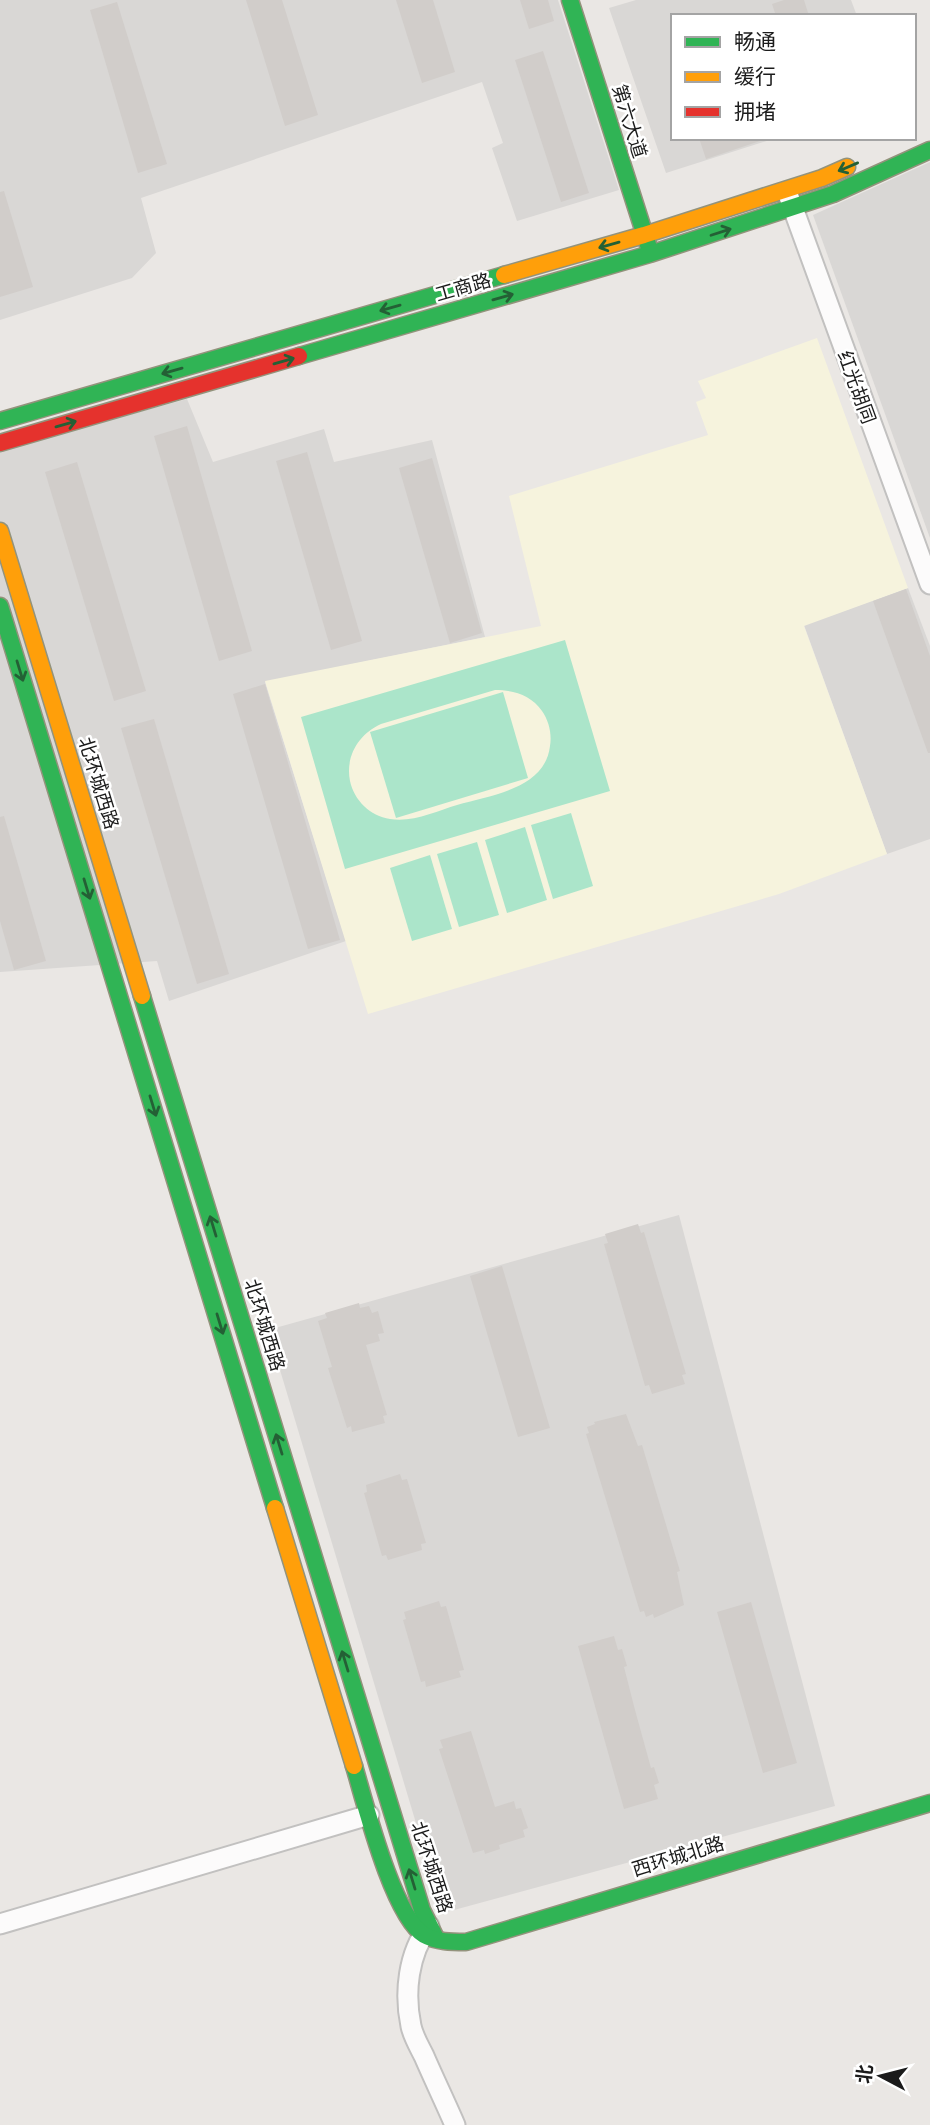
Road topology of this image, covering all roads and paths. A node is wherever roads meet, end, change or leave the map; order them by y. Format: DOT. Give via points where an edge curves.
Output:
graph roads {
  1 [pos="570,0"];
  2 [pos="930,150"];
  3 [pos="864,160"];
  4 [pos="787,189"];
  5 [pos="794,209"];
  6 [pos="644,234"];
  7 [pos="650,254"];
  8 [pos="0,421"];
  9 [pos="0,443"];
  10 [pos="0,531"];
  11 [pos="930,584"];
  12 [pos="0,606"];
  13 [pos="930,1803"];
  14 [pos="369,1815"];
  15 [pos="0,1924"];
  16 [pos="430,1934"];
  17 [pos="455,2125"];
  1 -- 6 [label="main road, 第六大道"];
  2 -- 5 [label="main road, 工商路"];
  3 -- 4 [label="main road, 工商路, one-way"];
  4 -- 5 [label="street, 红光胡同"];
  4 -- 6 [label="main road, 工商路"];
  7 -- 5 [label="main road, 工商路, one-way"];
  5 -- 11 [label="street, 红光胡同"];
  6 -- 7 [label="main road, 第六大道"];
  6 -- 8 [label="main road, 工商路, one-way"];
  9 -- 7 [label="main road, 工商路, one-way"];
  16 -- 10 [label="main road, 北环城西路, one-way"];
  12 -- 14 [label="main road, 北环城西路, one-way"];
  13 -- 16 [label="main road, 西环城北路" via="466,1942 450,1943"];
  14 -- 15 [label="street"];
  14 -- 16 [label="main road, 北环城西路" via="399,1906 411,1925"];
  16 -- 17 [label="street" via="413,1959 408,1981 411,2028"];
}
